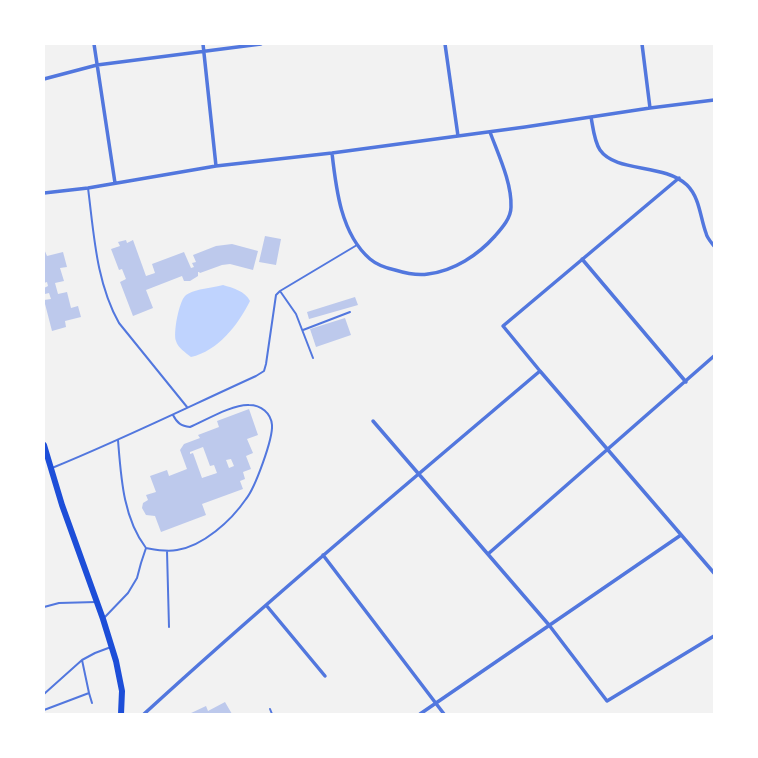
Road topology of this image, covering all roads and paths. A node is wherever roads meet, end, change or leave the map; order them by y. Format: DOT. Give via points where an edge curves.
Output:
graph roads {
  1 [pos="94,44"];
  2 [pos="203,44"];
  3 [pos="261,44"];
  4 [pos="445,44"];
  5 [pos="642,44"];
  6 [pos="204,52"];
  7 [pos="97,65"];
  8 [pos="44,78"];
  9 [pos="714,100"];
  10 [pos="650,108"];
  11 [pos="591,117"];
  12 [pos="490,132"];
  13 [pos="458,136"];
  14 [pos="332,153"];
  15 [pos="216,166"];
  16 [pos="679,178"];
  17 [pos="115,183"];
  18 [pos="88,188"];
  19 [pos="44,192"];
  20 [pos="357,245"];
  21 [pos="714,246"];
  22 [pos="582,258"];
  23 [pos="280,290"];
  24 [pos="350,312"];
  25 [pos="303,330"];
  26 [pos="714,356"];
  27 [pos="313,358"];
  28 [pos="540,371"];
  29 [pos="686,382"];
  30 [pos="187,407"];
  31 [pos="173,415"];
  32 [pos="373,421"];
  33 [pos="118,440"];
  34 [pos="44,444"];
  35 [pos="608,450"];
  36 [pos="51,469"];
  37 [pos="419,474"];
  38 [pos="680,535"];
  39 [pos="146,548"];
  40 [pos="167,551"];
  41 [pos="488,554"];
  42 [pos="323,555"];
  43 [pos="714,573"];
  44 [pos="97,601"];
  45 [pos="266,605"];
  46 [pos="44,607"];
  47 [pos="103,619"];
  48 [pos="549,624"];
  49 [pos="169,627"];
  50 [pos="714,636"];
  51 [pos="112,647"];
  52 [pos="82,660"];
  53 [pos="325,676"];
  54 [pos="89,693"];
  55 [pos="44,694"];
  56 [pos="92,703"];
  57 [pos="435,703"];
  58 [pos="270,708"];
  59 [pos="44,710"];
  60 [pos="121,714"];
  61 [pos="144,714"];
  62 [pos="272,714"];
  63 [pos="420,714"];
  64 [pos="444,714"];
  1 -- 7 [label="street"];
  2 -- 6 [label="street"];
  3 -- 6 [label="street"];
  4 -- 13 [label="street"];
  5 -- 10 [label="street"];
  6 -- 7 [label="street"];
  6 -- 15 [label="street"];
  7 -- 8 [label="street"];
  7 -- 17 [label="street"];
  9 -- 10 [label="street"];
  10 -- 11 [label="street"];
  11 -- 12 [label="street"];
  11 -- 16 [label="street" via="600,150 610,158"];
  12 -- 13 [label="street"];
  12 -- 20 [label="street" via="509,188 511,209 505,224 486,245 449,269 428,274 408,274 386,268 371,260"];
  13 -- 14 [label="street"];
  14 -- 15 [label="street"];
  14 -- 20 [label="street" via="339,203"];
  15 -- 17 [label="street"];
  16 -- 21 [label="street" via="695,194 706,234"];
  16 -- 22 [label="street"];
  17 -- 18 [label="street"];
  18 -- 19 [label="street"];
  18 -- 30 [label="lane" via="98,262 112,310 119,323"];
  20 -- 23 [label="lane"];
  22 -- 28 [label="street" via="503,326"];
  22 -- 29 [label="street"];
  23 -- 25 [label="lane"];
  23 -- 30 [label="lane" via="276,296 264,371"];
  24 -- 25 [label="lane"];
  25 -- 27 [label="lane"];
  26 -- 29 [label="street"];
  28 -- 35 [label="street"];
  28 -- 37 [label="street"];
  29 -- 35 [label="street"];
  30 -- 31 [label="lane"];
  31 -- 33 [label="lane"];
  31 -- 40 [label="lane" via="183,426 190,427 231,409 250,405 260,407 268,413 272,425 270,442 247,499 218,530 195,545"];
  32 -- 37 [label="street"];
  33 -- 36 [label="lane"];
  33 -- 39 [label="lane" via="120,471 127,507 139,539"];
  34 -- 36 [label="main road"];
  35 -- 38 [label="street"];
  35 -- 41 [label="street"];
  36 -- 44 [label="main road"];
  37 -- 41 [label="street"];
  37 -- 42 [label="street"];
  38 -- 43 [label="street"];
  38 -- 48 [label="street"];
  39 -- 40 [label="lane"];
  39 -- 47 [label="lane" via="137,578 128,594"];
  40 -- 49 [label="lane"];
  41 -- 48 [label="street"];
  42 -- 45 [label="street"];
  42 -- 57 [label="street"];
  44 -- 46 [label="lane" via="60,603"];
  44 -- 47 [label="main road"];
  45 -- 53 [label="street"];
  45 -- 61 [label="street"];
  47 -- 51 [label="main road"];
  48 -- 50 [label="street" via="607,701"];
  48 -- 57 [label="street"];
  51 -- 52 [label="lane"];
  51 -- 60 [label="main road" via="122,690"];
  52 -- 54 [label="lane"];
  52 -- 55 [label="lane"];
  54 -- 56 [label="lane"];
  54 -- 59 [label="lane"];
  57 -- 63 [label="street"];
  57 -- 64 [label="street"];
  58 -- 62 [label="lane"];
}
